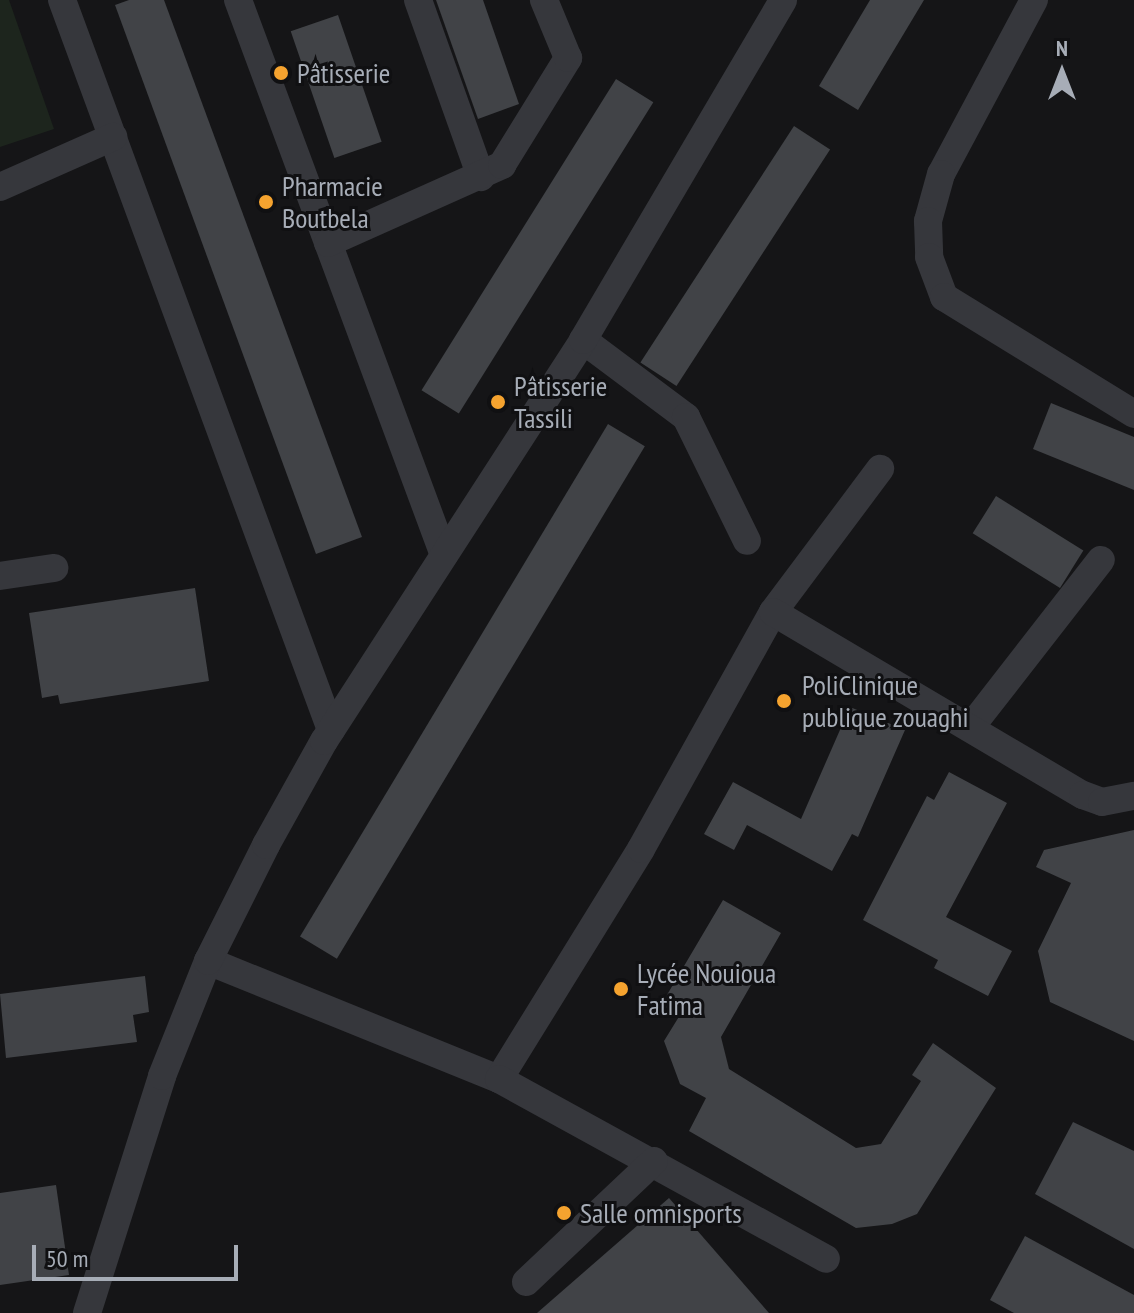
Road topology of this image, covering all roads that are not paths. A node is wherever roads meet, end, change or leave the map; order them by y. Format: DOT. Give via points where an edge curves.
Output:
graph roads {
  1 [pos="62,0"];
  2 [pos="238,0"];
  3 [pos="418,0"];
  4 [pos="544,0"];
  5 [pos="783,0"];
  6 [pos="1034,0"];
  7 [pos="113,137"];
  8 [pos="481,177"];
  9 [pos="0,187"];
  10 [pos="328,243"];
  11 [pos="583,340"];
  12 [pos="1134,414"];
  13 [pos="880,469"];
  14 [pos="747,541"];
  15 [pos="444,555"];
  16 [pos="1101,560"];
  17 [pos="54,568"];
  18 [pos="0,576"];
  19 [pos="773,612"];
  20 [pos="970,728"];
  21 [pos="331,730"];
  22 [pos="1134,796"];
  23 [pos="208,961"];
  24 [pos="499,1079"];
  25 [pos="654,1161"];
  26 [pos="826,1259"];
  27 [pos="526,1282"];
  28 [pos="87,1313"];
  1 -- 7 [label="street"];
  2 -- 10 [label="street"];
  3 -- 8 [label="street"];
  4 -- 8 [label="street" via="568,58 502,165"];
  5 -- 11 [label="street"];
  6 -- 12 [label="street" via="941,174 928,221 929,257 944,297"];
  7 -- 9 [label="street"];
  7 -- 21 [label="street"];
  8 -- 10 [label="street"];
  10 -- 15 [label="street"];
  11 -- 14 [label="street" via="686,417"];
  11 -- 15 [label="street"];
  13 -- 19 [label="street"];
  15 -- 21 [label="street"];
  16 -- 20 [label="street"];
  17 -- 18 [label="street"];
  19 -- 20 [label="street"];
  19 -- 24 [label="street" via="648,836"];
  20 -- 22 [label="street" via="1083,795 1102,802"];
  21 -- 23 [label="street"];
  23 -- 24 [label="street"];
  23 -- 28 [label="street" via="162,1076"];
  24 -- 25 [label="street"];
  25 -- 26 [label="street"];
  25 -- 27 [label="street"];
}
